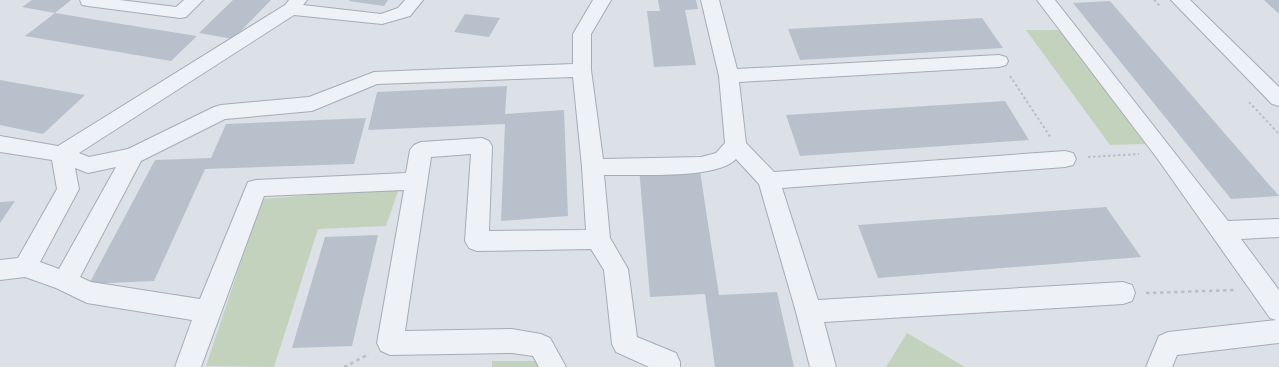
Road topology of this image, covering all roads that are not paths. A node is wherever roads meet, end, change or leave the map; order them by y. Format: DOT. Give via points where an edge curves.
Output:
graph roads {
  1 [pos="89,0"];
  2 [pos="194,0"];
  3 [pos="414,0"];
  4 [pos="602,0"];
  5 [pos="710,0"];
  6 [pos="1046,0"];
  7 [pos="1180,0"];
  8 [pos="294,4"];
  9 [pos="999,61"];
  10 [pos="582,70"];
  11 [pos="729,76"];
  12 [pos="1279,99"];
  13 [pos="0,144"];
  14 [pos="736,145"];
  15 [pos="61,154"];
  16 [pos="133,156"];
  17 [pos="1065,159"];
  18 [pos="593,167"];
  19 [pos="415,181"];
  20 [pos="769,181"];
  21 [pos="1279,228"];
  22 [pos="1222,231"];
  23 [pos="598,239"];
  24 [pos="26,267"];
  25 [pos="0,270"];
  26 [pos="65,281"];
  27 [pos="1123,293"];
  28 [pos="1279,310"];
  29 [pos="208,312"];
  30 [pos="808,312"];
  31 [pos="1279,331"];
  32 [pos="188,367"];
  33 [pos="553,367"];
  34 [pos="667,367"];
  35 [pos="823,367"];
  36 [pos="1159,367"];
  1 -- 2 [label="street" via="180,13"];
  3 -- 8 [label="street" via="404,12 382,19"];
  4 -- 10 [label="street" via="582,34"];
  5 -- 11 [label="street"];
  6 -- 22 [label="street"];
  7 -- 12 [label="street"];
  8 -- 15 [label="street"];
  9 -- 11 [label="street"];
  10 -- 16 [label="street" via="374,78 312,104 220,112"];
  10 -- 18 [label="street"];
  11 -- 14 [label="street"];
  13 -- 15 [label="street"];
  14 -- 18 [label="street" via="723,159 701,165"];
  14 -- 20 [label="street"];
  15 -- 16 [label="street" via="88,164"];
  15 -- 24 [label="street" via="68,189"];
  16 -- 26 [label="street"];
  17 -- 20 [label="street"];
  18 -- 23 [label="street"];
  19 -- 23 [label="street" via="421,150 482,146 477,241"];
  19 -- 29 [label="street" via="256,188"];
  19 -- 33 [label="street" via="390,343 512,341 541,346"];
  20 -- 30 [label="street"];
  21 -- 22 [label="street"];
  22 -- 28 [label="street"];
  23 -- 34 [label="street" via="616,269 625,344 667,362"];
  24 -- 25 [label="street"];
  24 -- 26 [label="street"];
  26 -- 29 [label="street" via="87,292"];
  27 -- 30 [label="street"];
  29 -- 32 [label="street"];
  30 -- 35 [label="street"];
  31 -- 36 [label="street" via="1168,344"];
}
